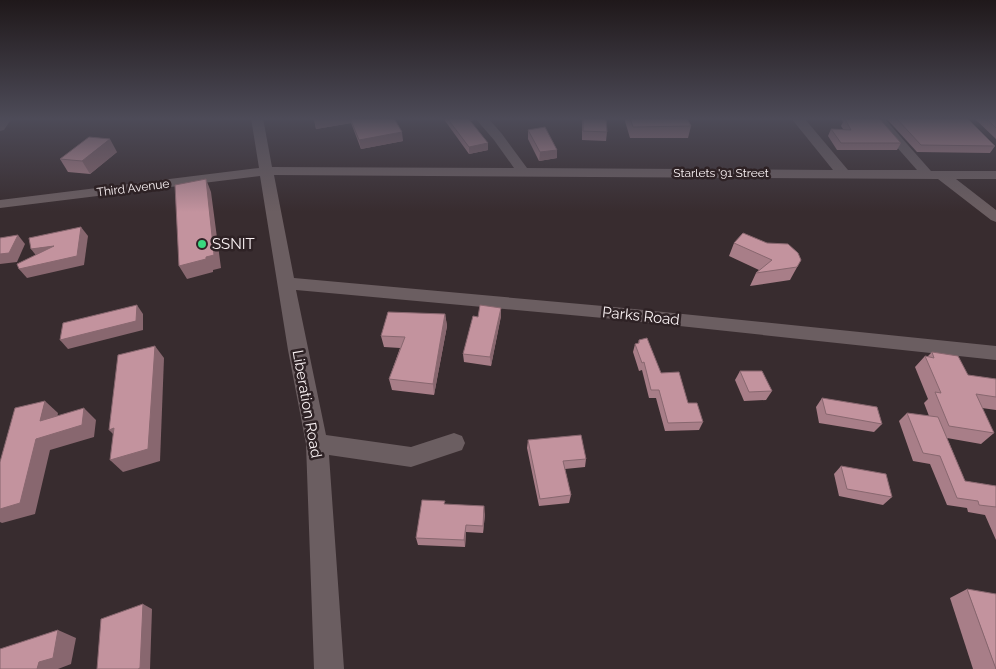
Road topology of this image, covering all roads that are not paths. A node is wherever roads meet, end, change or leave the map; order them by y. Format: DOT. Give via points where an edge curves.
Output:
graph roads {
  1 [pos="262,149"];
  2 [pos="506,149"];
  3 [pos="823,149"];
  4 [pos="908,149"];
  5 [pos="266,171"];
  6 [pos="523,172"];
  7 [pos="844,174"];
  8 [pos="996,174"];
  9 [pos="935,175"];
  10 [pos="0,204"];
  11 [pos="996,217"];
  12 [pos="286,283"];
  13 [pos="996,353"];
  14 [pos="454,443"];
  15 [pos="317,444"];
  16 [pos="328,669"];
  1 -- 5 [label="street, Liberation Road"];
  2 -- 6 [label="street"];
  3 -- 7 [label="street"];
  4 -- 9 [label="street"];
  5 -- 6 [label="street, Starlets '91 Street"];
  5 -- 10 [label="street, Third Avenue"];
  5 -- 12 [label="street, Liberation Road"];
  6 -- 7 [label="street, Starlets '91 Street"];
  7 -- 9 [label="street, Starlets '91 Street"];
  8 -- 9 [label="street, Starlets '91 Street"];
  9 -- 11 [label="street"];
  12 -- 13 [label="street, Parks Road"];
  12 -- 15 [label="street, Liberation Road"];
  14 -- 15 [label="street" via="411,457"];
  15 -- 16 [label="street, Liberation Road"];
}
